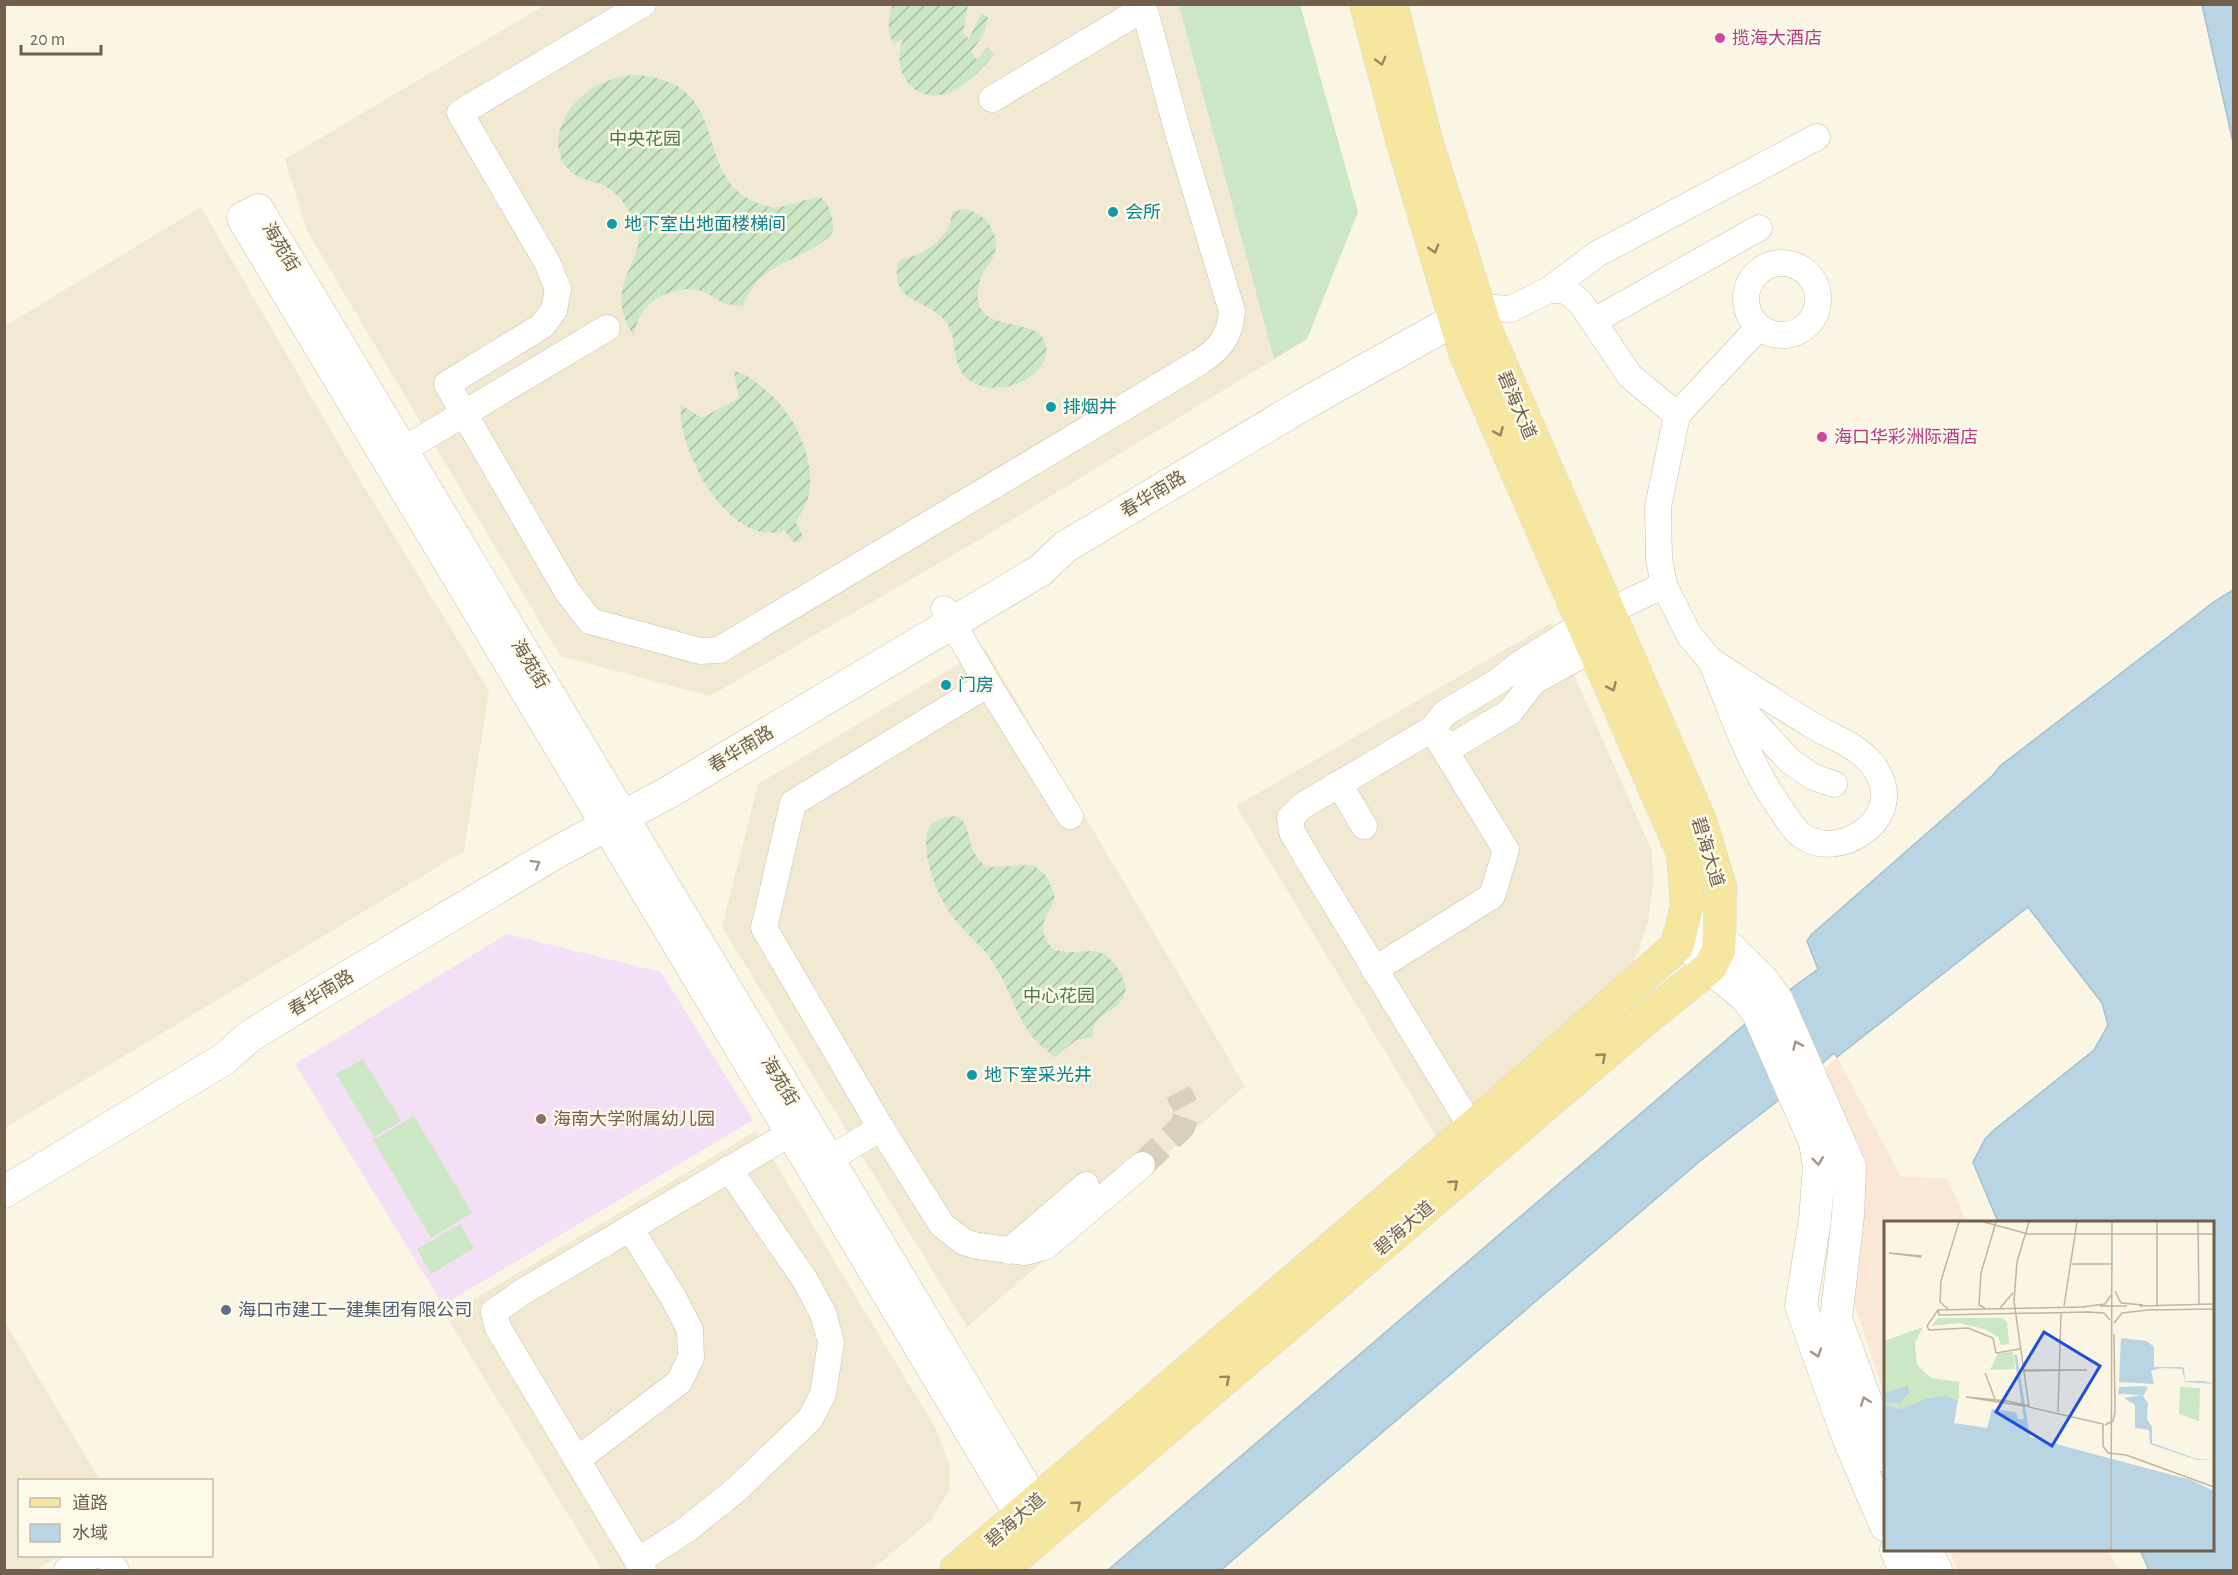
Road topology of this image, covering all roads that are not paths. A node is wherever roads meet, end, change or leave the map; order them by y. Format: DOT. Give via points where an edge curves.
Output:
graph roads {
  1 [pos="643,4"];
  2 [pos="1366,4"];
  3 [pos="1391,4"];
  4 [pos="1143,6"];
  5 [pos="992,99"];
  6 [pos="1816,137"];
  7 [pos="1759,228"];
  8 [pos="1550,290"];
  9 [pos="1463,304"];
  10 [pos="1594,321"];
  11 [pos="1759,327"];
  12 [pos="607,328"];
  13 [pos="464,413"];
  14 [pos="1677,415"];
  15 [pos="395,455"];
  16 [pos="1664,585"];
  17 [pos="948,615"];
  18 [pos="1601,629"];
  19 [pos="1711,661"];
  20 [pos="1506,676"];
  21 [pos="988,684"];
  22 [pos="1519,700"];
  23 [pos="1432,729"];
  24 [pos="1339,784"];
  25 [pos="1834,784"];
  26 [pos="609,812"];
  27 [pos="1070,816"];
  28 [pos="1364,826"];
  29 [pos="1683,920"];
  30 [pos="1715,952"];
  31 [pos="1374,970"];
  32 [pos="1810,1103"];
  33 [pos="800,1128"];
  34 [pos="881,1128"];
  35 [pos="1472,1128"];
  36 [pos="821,1164"];
  37 [pos="1142,1165"];
  38 [pos="4,1169"];
  39 [pos="729,1169"];
  40 [pos="1086,1185"];
  41 [pos="4,1192"];
  42 [pos="630,1228"];
  43 [pos="1009,1251"];
  44 [pos="1884,1451"];
  45 [pos="577,1460"];
  46 [pos="1884,1521"];
  47 [pos="1035,1522"];
  48 [pos="1896,1551"];
  49 [pos="1926,1551"];
  50 [pos="101,1563"];
  51 [pos="640,1566"];
  52 [pos="67,1570"];
  53 [pos="956,1570"];
  54 [pos="1001,1570"];
  55 [pos="1905,1570"];
  56 [pos="1936,1570"];
  1 -- 13 [label="street" via="460,113 547,262 558,289 554,310 542,326 447,384"];
  2 -- 9 [label="main road, 碧海大道, one-way"];
  3 -- 9 [label="main road, 碧海大道"];
  4 -- 5 [label="street"];
  4 -- 13 [label="street" via="1232,311 1226,339 1198,363 870,560 719,650 700,651 590,621 567,591"];
  6 -- 8 [label="street" via="1597,254"];
  7 -- 10 [label="street"];
  8 -- 9 [label="street" via="1511,309"];
  8 -- 10 [label="street" via="1565,290"];
  9 -- 17 [label="street, 春华南路" via="1056,529 1029,558"];
  9 -- 18 [label="main road, 碧海大道" via="1481,392"];
  10 -- 14 [label="street" via="1630,376"];
  11 -- 14 [label="street"];
  12 -- 13 [label="street"];
  13 -- 15 [label="street"];
  14 -- 16 [label="street" via="1658,507"];
  15 -- 15 [label="street, 海苑街" via="243,218 258,210"];
  15 -- 26 [label="street, 海苑街"];
  16 -- 18 [label="street"];
  16 -- 19 [label="street" via="1689,635"];
  17 -- 21 [label="street"];
  17 -- 26 [label="street, 春华南路" via="659,775"];
  18 -- 20 [label="street"];
  18 -- 22 [label="street" via="1533,682"];
  18 -- 29 [label="main road, 碧海大道, one-way" via="1683,853"];
  18 -- 30 [label="main road, 碧海大道" via="1700,820 1720,887"];
  19 -- 19 [label="street" via="1850,746 1875,768 1885,801 1872,826 1829,843 1813,842 1800,835 1750,760"];
  19 -- 25 [label="street" via="1767,738 1813,777"];
  20 -- 22 [label="street"];
  20 -- 23 [label="street" via="1445,713"];
  21 -- 27 [label="street"];
  21 -- 34 [label="street" via="793,803 764,928"];
  22 -- 23 [label="street" via="1510,712 1458,742 1443,742"];
  23 -- 24 [label="street"];
  23 -- 31 [label="street" via="1506,850 1492,896"];
  24 -- 28 [label="street"];
  24 -- 31 [label="street" via="1295,811 1290,825"];
  26 -- 33 [label="street, 海苑街"];
  26 -- 38 [label="street, 春华南路" via="546,833"];
  41 -- 26 [label="street, 春华南路, one-way" via="224,1059 250,1036 318,994 557,852"];
  29 -- 30 [label="street"];
  29 -- 35 [label="main road, 碧海大道" via="1677,946"];
  30 -- 32 [label="street" via="1755,990 1777,1000"];
  47 -- 30 [label="main road, 碧海大道, one-way" via="1648,1017"];
  31 -- 35 [label="street"];
  44 -- 32 [label="street, one-way" via="1836,1319 1850,1167"];
  32 -- 46 [label="street, one-way" via="1819,1167 1801,1306 1845,1431"];
  33 -- 36 [label="street, 海苑街"];
  33 -- 39 [label="street"];
  34 -- 36 [label="street"];
  34 -- 43 [label="street" via="933,1214 952,1234 978,1246"];
  35 -- 47 [label="main road, 碧海大道"];
  36 -- 47 [label="street, 海苑街"];
  37 -- 43 [label="street" via="1045,1247"];
  39 -- 42 [label="street"];
  39 -- 51 [label="street" via="823,1313 831,1342 823,1394 810,1419 737,1489"];
  40 -- 43 [label="street"];
  42 -- 45 [label="street" via="690,1330 691,1358 679,1382"];
  42 -- 45 [label="street" via="494,1312 498,1328"];
  45 -- 51 [label="street"];
  47 -- 53 [label="main road, 碧海大道"];
  47 -- 54 [label="main road, 碧海大道"];
  48 -- 55 [label="street"];
  49 -- 56 [label="street"];
  50 -- 52 [label="street"];
}
